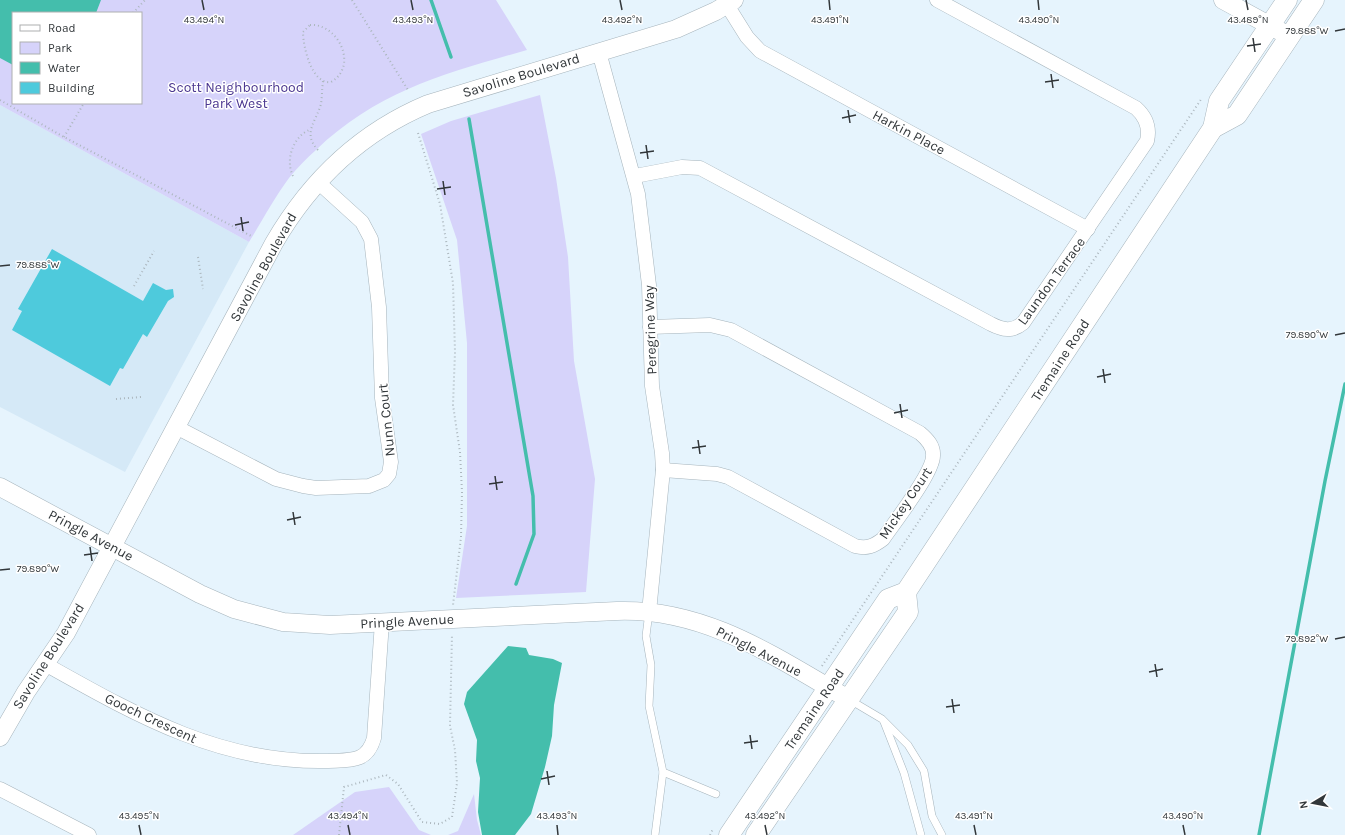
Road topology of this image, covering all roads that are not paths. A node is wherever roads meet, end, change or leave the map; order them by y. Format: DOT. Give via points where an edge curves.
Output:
graph roads {
  1 [pos="936,0"];
  2 [pos="1222,0"];
  3 [pos="1287,0"];
  4 [pos="1314,0"];
  5 [pos="730,2"];
  6 [pos="1271,26"];
  7 [pos="1289,36"];
  8 [pos="600,52"];
  9 [pos="1213,128"];
  10 [pos="635,176"];
  11 [pos="318,182"];
  12 [pos="1088,229"];
  13 [pos="650,327"];
  14 [pos="176,427"];
  15 [pos="663,470"];
  16 [pos="0,487"];
  17 [pos="112,547"];
  18 [pos="906,592"];
  19 [pos="649,612"];
  20 [pos="382,622"];
  21 [pos="45,664"];
  22 [pos="821,684"];
  23 [pos="850,700"];
  24 [pos="882,719"];
  25 [pos="0,737"];
  26 [pos="663,772"];
  27 [pos="0,789"];
  28 [pos="716,794"];
  29 [pos="721,832"];
  30 [pos="88,835"];
  31 [pos="654,835"];
  32 [pos="756,835"];
  33 [pos="921,835"];
  34 [pos="942,835"];
  1 -- 12 [label="street, Laundon Terrace" via="1136,108 1144,117 1148,129 1147,141"];
  2 -- 6 [label="street"];
  3 -- 6 [label="main road, Tremaine Road"];
  4 -- 7 [label="main road, Tremaine Road"];
  5 -- 8 [label="street, Savoline Boulevard" via="676,29"];
  5 -- 12 [label="street, Harkin Place" via="750,41 760,51"];
  6 -- 7 [label="street"];
  6 -- 9 [label="main road, Tremaine Road" via="1219,101"];
  7 -- 9 [label="main road, Tremaine Road" via="1237,114"];
  8 -- 10 [label="street, Peregrine Way"];
  8 -- 11 [label="street, Savoline Boulevard" via="443,99 411,112 384,126 360,143"];
  9 -- 18 [label="main road, Tremaine Road"];
  10 -- 12 [label="street, Laundon Terrace" via="682,167 700,168 1004,330 1017,328 1023,323"];
  10 -- 13 [label="street, Peregrine Way" via="649,285"];
  11 -- 14 [label="street, Savoline Boulevard" via="294,210 274,243"];
  11 -- 14 [label="street, Nunn Court" via="362,222 371,239 379,307 382,398 391,462 389,474 384,480 369,486 303,486 276,479"];
  13 -- 15 [label="street, Peregrine Way" via="652,386"];
  13 -- 15 [label="street, Mickey Court" via="710,325 731,330 920,433 931,445 934,457 928,472 883,539 866,548 855,546 728,477"];
  14 -- 17 [label="street, Savoline Boulevard"];
  15 -- 19 [label="street, Peregrine Way"];
  16 -- 17 [label="street, Pringle Avenue"];
  17 -- 20 [label="street, Pringle Avenue" via="200,594 260,617 308,624"];
  17 -- 21 [label="street, Savoline Boulevard" via="66,633"];
  18 -- 22 [label="main road, Tremaine Road" via="888,599"];
  18 -- 23 [label="main road, Tremaine Road" via="908,612"];
  19 -- 20 [label="street, Pringle Avenue" via="617,611"];
  19 -- 22 [label="street, Pringle Avenue" via="691,620 721,630"];
  19 -- 26 [label="lane" via="646,636 651,665 649,706"];
  20 -- 21 [label="street, Gooch Crescent" via="374,738 363,757 350,760 316,761 261,757 196,740 154,723"];
  21 -- 25 [label="street, Savoline Boulevard"];
  22 -- 23 [label="street, Pringle Avenue"];
  22 -- 29 [label="main road, Tremaine Road"];
  23 -- 24 [label="lane"];
  23 -- 32 [label="main road, Tremaine Road"];
  24 -- 33 [label="lane" via="904,773"];
  24 -- 34 [label="lane" via="908,745 924,771 932,816"];
  26 -- 28 [label="lane"];
  26 -- 31 [label="lane"];
  27 -- 30 [label="street"];
}
